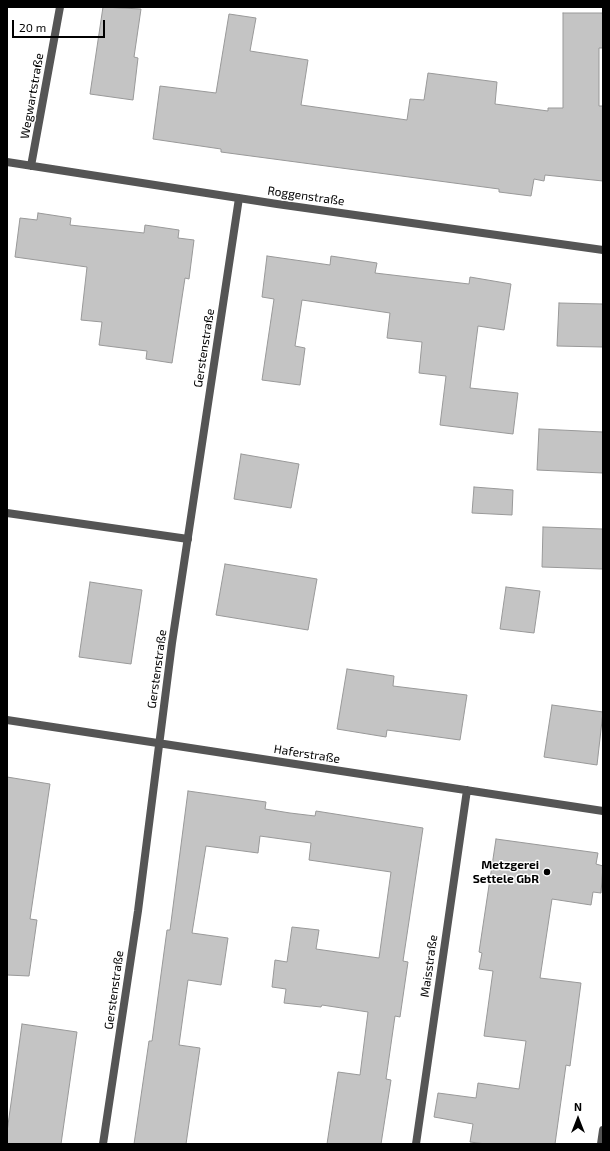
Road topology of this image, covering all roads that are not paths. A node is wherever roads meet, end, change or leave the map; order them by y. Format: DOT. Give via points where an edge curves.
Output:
graph roads {
  1 [pos="60,7"];
  2 [pos="7,162"];
  3 [pos="31,166"];
  4 [pos="239,198"];
  5 [pos="603,250"];
  6 [pos="7,513"];
  7 [pos="188,539"];
  8 [pos="7,720"];
  9 [pos="159,744"];
  10 [pos="467,790"];
  11 [pos="603,811"];
  12 [pos="603,1130"];
  13 [pos="103,1144"];
  14 [pos="416,1144"];
  15 [pos="601,1144"];
  1 -- 3 [label="street, Wegwartstraße"];
  2 -- 3 [label="street, Roggenstraße"];
  3 -- 4 [label="street, Roggenstraße"];
  4 -- 5 [label="street, Roggenstraße"];
  4 -- 7 [label="street, Gerstenstraße"];
  6 -- 7 [label="street"];
  7 -- 9 [label="street, Gerstenstraße"];
  8 -- 9 [label="street, Haferstraße"];
  9 -- 10 [label="street, Haferstraße"];
  9 -- 13 [label="street, Gerstenstraße" via="138,911"];
  10 -- 11 [label="street, Haferstraße"];
  10 -- 14 [label="street, Maisstraße"];
  12 -- 15 [label="street"];
}
